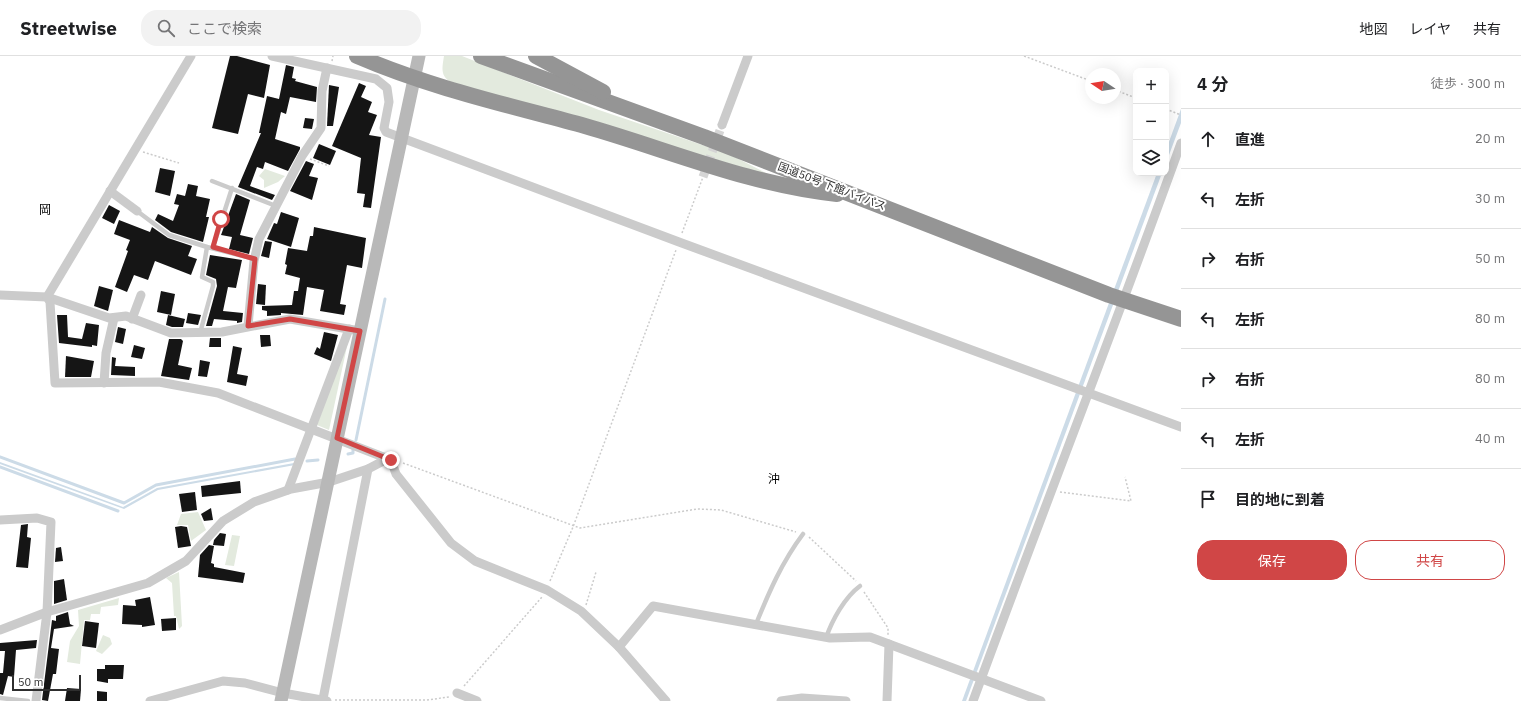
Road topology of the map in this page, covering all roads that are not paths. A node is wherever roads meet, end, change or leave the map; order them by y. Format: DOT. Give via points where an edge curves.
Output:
graph roads {
  1 [pos="191,56"];
  2 [pos="272,56"];
  3 [pos="357,56"];
  4 [pos="419,56"];
  5 [pos="481,56"];
  6 [pos="536,56"];
  7 [pos="748,56"];
  8 [pos="327,68"];
  9 [pos="414,79"];
  10 [pos="657,120"];
  11 [pos="722,125"];
  12 [pos="401,138"];
  13 [pos="1181,143"];
  14 [pos="212,181"];
  15 [pos="232,188"];
  16 [pos="110,191"];
  17 [pos="858,196"];
  18 [pos="276,206"];
  19 [pos="137,210"];
  20 [pos="207,247"];
  21 [pos="213,247"];
  22 [pos="255,259"];
  23 [pos="0,294"];
  24 [pos="141,295"];
  25 [pos="47,297"];
  26 [pos="1125,300"];
  27 [pos="114,318"];
  28 [pos="132,319"];
  29 [pos="1181,319"];
  30 [pos="248,326"];
  31 [pos="355,330"];
  32 [pos="200,333"];
  33 [pos="104,383"];
  34 [pos="1088,393"];
  35 [pos="1181,427"];
  36 [pos="311,430"];
  37 [pos="337,438"];
  38 [pos="389,459"];
  39 [pos="368,469"];
  40 [pos="328,482"];
  41 [pos="288,490"];
  42 [pos="0,520"];
  43 [pos="803,534"];
  44 [pos="860,586"];
  45 [pos="46,612"];
  46 [pos="755,626"];
  47 [pos="0,630"];
  48 [pos="826,638"];
  49 [pos="889,644"];
  50 [pos="619,647"];
  51 [pos="981,679"];
  52 [pos="457,693"];
  53 [pos="282,697"];
  54 [pos="0,698"];
  55 [pos="326,700"];
  56 [pos="27,701"];
  57 [pos="36,701"];
  58 [pos="150,701"];
  59 [pos="477,701"];
  60 [pos="666,701"];
  61 [pos="781,701"];
  62 [pos="846,701"];
  63 [pos="887,701"];
  64 [pos="973,701"];
  65 [pos="1041,701"];
  1 -- 16 [label="street"];
  2 -- 8 [label="street"];
  3 -- 9 [label="highway"];
  4 -- 9 [label="street"];
  5 -- 10 [label="highway, 国道50号 下館バイパス"];
  6 -- 10 [label="highway"];
  7 -- 11 [label="street"];
  8 -- 12 [label="street" via="376,79 387,88 389,102 384,128 386,132"];
  8 -- 18 [label="street" via="322,91 321,128 302,156"];
  9 -- 12 [label="street"];
  9 -- 17 [label="highway" via="586,126 776,185"];
  10 -- 17 [label="highway, 国道50号 下館バイパス"];
  12 -- 31 [label="street"];
  12 -- 34 [label="street"];
  13 -- 26 [label="street"];
  14 -- 15 [label="lane"];
  15 -- 18 [label="lane"];
  15 -- 21 [label="lane"];
  16 -- 19 [label="street"];
  16 -- 25 [label="street"];
  17 -- 26 [label="highway, 国道50号 下館バイパス"];
  18 -- 22 [label="street" via="259,239"];
  19 -- 20 [label="lane" via="169,235"];
  20 -- 21 [label="lane"];
  20 -- 32 [label="lane" via="202,277 214,282"];
  21 -- 22 [label="lane"];
  22 -- 30 [label="street"];
  23 -- 25 [label="street"];
  24 -- 28 [label="street"];
  25 -- 27 [label="street"];
  25 -- 33 [label="street" via="50,302 55,383"];
  26 -- 29 [label="highway, 国道50号 下館バイパス"];
  26 -- 34 [label="street"];
  27 -- 28 [label="street" via="126,316"];
  27 -- 33 [label="street" via="106,354"];
  28 -- 32 [label="street" via="171,334"];
  30 -- 31 [label="street" via="290,319"];
  30 -- 32 [label="street" via="222,332"];
  31 -- 36 [label="street"];
  31 -- 37 [label="street"];
  33 -- 36 [label="street" via="159,382 218,393"];
  34 -- 35 [label="street"];
  34 -- 51 [label="street"];
  36 -- 37 [label="street"];
  36 -- 41 [label="street"];
  37 -- 38 [label="street"];
  37 -- 40 [label="street"];
  38 -- 39 [label="street"];
  38 -- 50 [label="street" via="396,474 451,543 475,561 547,590 583,613"];
  39 -- 40 [label="street"];
  39 -- 55 [label="street"];
  40 -- 41 [label="street"];
  40 -- 53 [label="street"];
  41 -- 45 [label="street" via="254,502 223,521 186,561 148,583"];
  42 -- 45 [label="street" via="37,518 51,522"];
  43 -- 46 [label="lane" via="788,555"];
  44 -- 48 [label="lane" via="852,592"];
  45 -- 47 [label="street"];
  45 -- 57 [label="street"];
  46 -- 48 [label="street"];
  46 -- 50 [label="street" via="653,606"];
  48 -- 49 [label="street" via="870,637"];
  49 -- 51 [label="street"];
  49 -- 63 [label="street"];
  50 -- 60 [label="street"];
  51 -- 64 [label="street"];
  51 -- 65 [label="street"];
  52 -- 59 [label="street"];
  53 -- 55 [label="street"];
  53 -- 58 [label="street" via="245,683 223,681"];
  54 -- 56 [label="lane"];
  61 -- 62 [label="street" via="802,698"];
}
